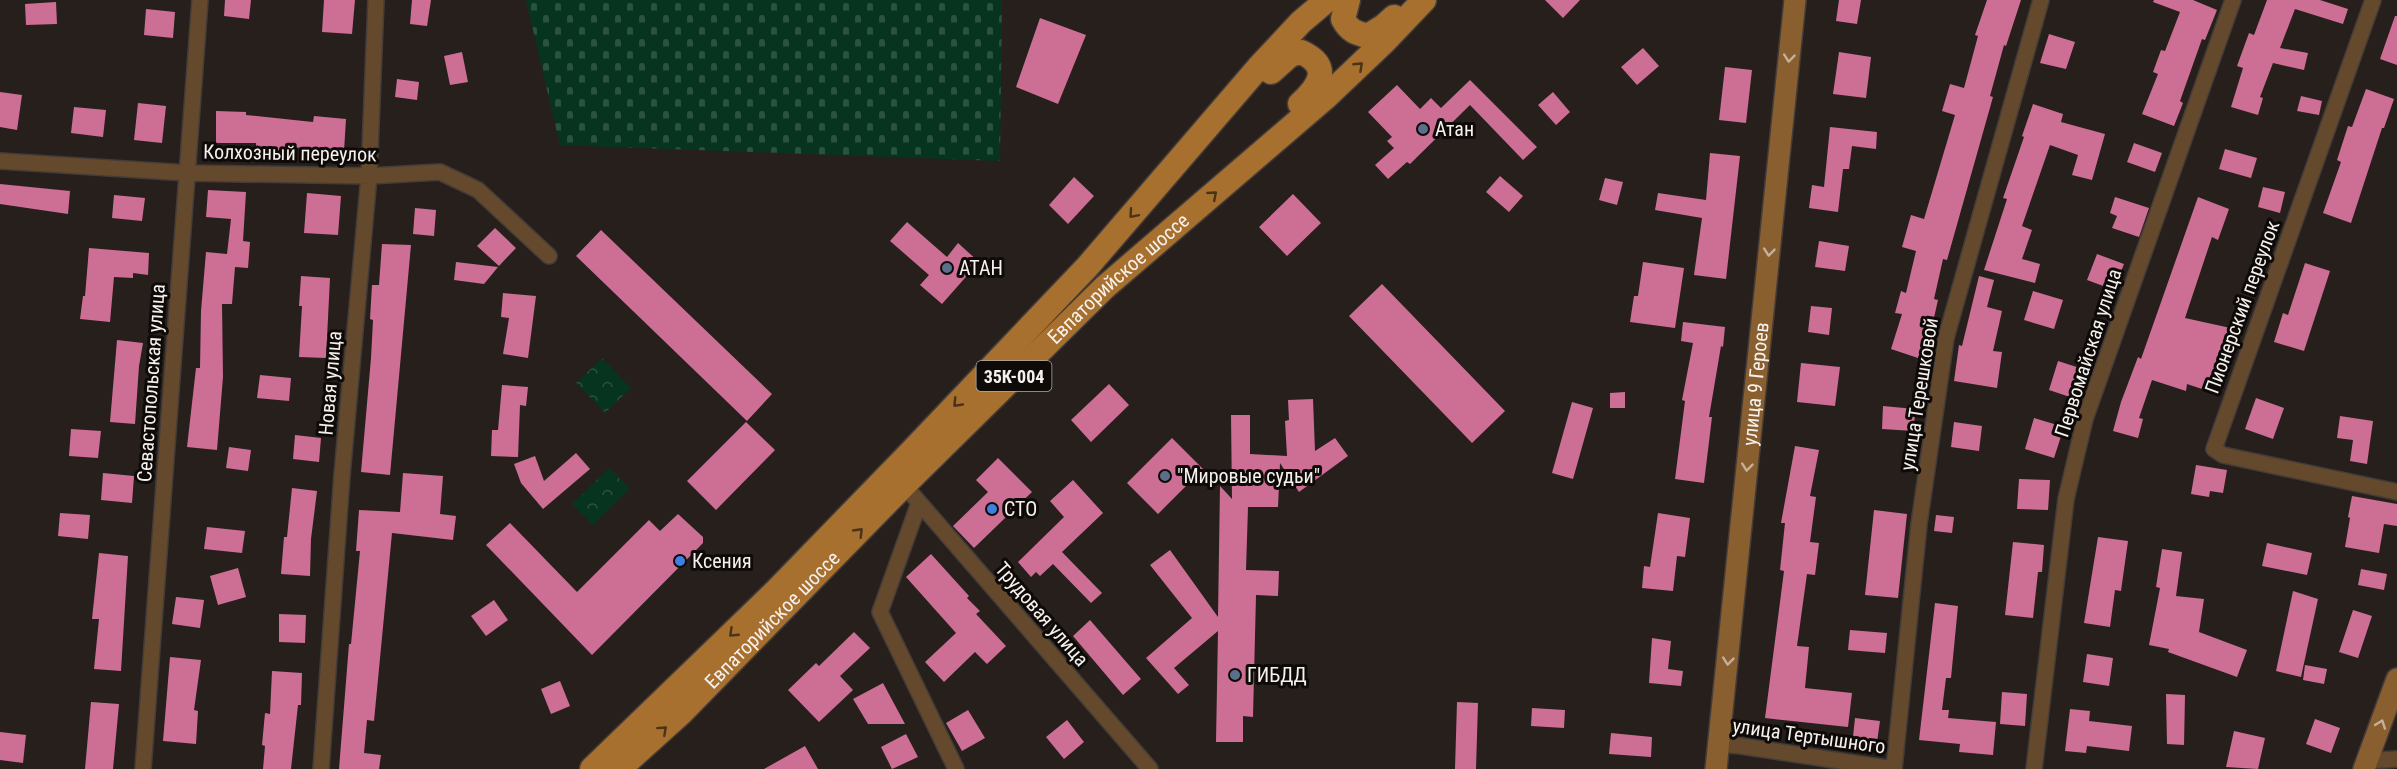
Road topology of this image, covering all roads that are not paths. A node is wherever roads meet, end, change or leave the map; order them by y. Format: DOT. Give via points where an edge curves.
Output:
graph roads {
  1 [pos="200,0"];
  2 [pos="376,0"];
  3 [pos="1327,0"];
  4 [pos="1348,0"];
  5 [pos="1411,0"];
  6 [pos="1424,0"];
  7 [pos="1795,0"];
  8 [pos="2041,0"];
  9 [pos="2233,0"];
  10 [pos="2373,0"];
  11 [pos="1200,136"];
  12 [pos="1281,136"];
  13 [pos="0,161"];
  14 [pos="188,173"];
  15 [pos="369,176"];
  16 [pos="549,256"];
  17 [pos="2397,492"];
  18 [pos="912,494"];
  19 [pos="2397,679"];
  20 [pos="1719,744"];
  21 [pos="2397,759"];
  22 [pos="2365,765"];
  23 [pos="143,769"];
  24 [pos="321,769"];
  25 [pos="592,769"];
  26 [pos="619,769"];
  27 [pos="956,769"];
  28 [pos="1150,769"];
  29 [pos="1716,769"];
  30 [pos="1894,769"];
  31 [pos="2034,769"];
  1 -- 14 [label="street, Севастопольская улица"];
  2 -- 15 [label="street, Новая улица"];
  3 -- 11 [label="main road, Евпаторийское шоссе / 35К-004" via="1258,68"];
  4 -- 5 [label="main road" via="1343,20 1348,29 1368,36"];
  12 -- 6 [label="main road, Евпаторийское шоссе / 35К-004, one-way" via="1359,66"];
  7 -- 20 [label="street, улица 9 Героев, one-way"];
  8 -- 30 [label="street, улица Терешковой" via="1946,338 1919,524"];
  9 -- 31 [label="street, Первомайская улица" via="2085,419 2066,499"];
  10 -- 17 [label="street, Пионерский переулок" via="2214,449 2223,455"];
  11 -- 12 [label="main road" via="1220,126 1290,55 1302,52 1318,65 1320,81 1285,122"];
  11 -- 25 [label="main road, Евпаторийское шоссе / 35К-004, one-way" via="1088,266 910,453 775,592"];
  18 -- 12 [label="main road, Евпаторийское шоссе / 35К-004, one-way" via="1105,287"];
  13 -- 14 [label="street, Колхозный переулок"];
  14 -- 15 [label="street, Колхозный переулок"];
  14 -- 23 [label="street, Севастопольская улица"];
  15 -- 16 [label="street, Колхозный переулок" via="440,172 478,190"];
  15 -- 24 [label="street, Новая улица"];
  26 -- 18 [label="main road, Евпаторийское шоссе / 35К-004, one-way"];
  18 -- 27 [label="street" via="880,612"];
  18 -- 28 [label="street, Трудовая улица"];
  22 -- 19 [label="street, one-way"];
  20 -- 29 [label="street, улица 9 Героев"];
  20 -- 30 [label="street, улица Тертышного"];
  21 -- 22 [label="street"];
}
